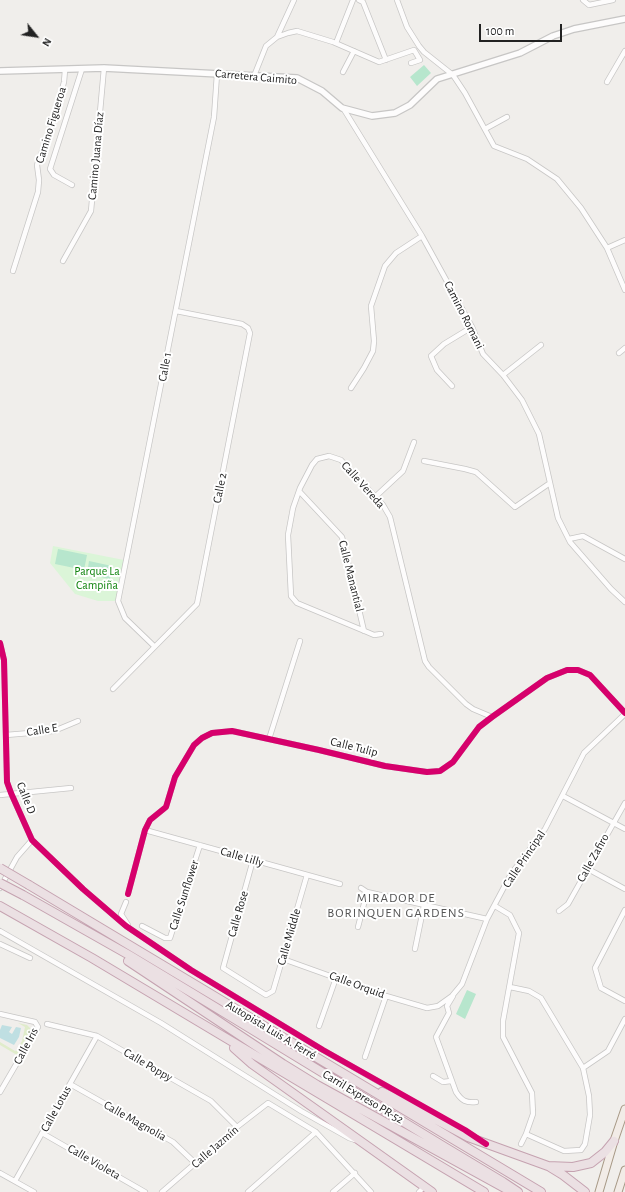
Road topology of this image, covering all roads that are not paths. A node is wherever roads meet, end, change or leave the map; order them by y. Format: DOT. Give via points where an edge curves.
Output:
graph roads {
  1 [pos="294,0"];
  2 [pos="353,0"];
  3 [pos="359,0"];
  4 [pos="397,0"];
  5 [pos="583,0"];
  6 [pos="613,0"];
  7 [pos="625,19"];
  8 [pos="277,38"];
  9 [pos="336,43"];
  10 [pos="354,51"];
  11 [pos="625,51"];
  12 [pos="386,60"];
  13 [pos="412,63"];
  14 [pos="104,68"];
  15 [pos="82,69"];
  16 [pos="64,70"];
  17 [pos="0,71"];
  18 [pos="343,72"];
  19 [pos="217,74"];
  20 [pos="453,74"];
  21 [pos="254,76"];
  22 [pos="607,82"];
  23 [pos="342,108"];
  24 [pos="507,117"];
  25 [pos="485,130"];
  26 [pos="72,185"];
  27 [pos="422,236"];
  28 [pos="625,240"];
  29 [pos="607,248"];
  30 [pos="63,261"];
  31 [pos="13,271"];
  32 [pos="625,290"];
  33 [pos="176,311"];
  34 [pos="472,327"];
  35 [pos="541,345"];
  36 [pos="625,348"];
  37 [pos="619,353"];
  38 [pos="503,375"];
  39 [pos="452,386"];
  40 [pos="351,388"];
  41 [pos="414,442"];
  42 [pos="424,460"];
  43 [pos="550,483"];
  44 [pos="299,491"];
  45 [pos="376,497"];
  46 [pos="569,539"];
  47 [pos="625,559"];
  48 [pos="625,602"];
  49 [pos="364,631"];
  50 [pos="381,634"];
  51 [pos="300,641"];
  52 [pos="0,643"];
  53 [pos="154,646"];
  54 [pos="112,689"];
  55 [pos="625,714"];
  56 [pos="492,717"];
  57 [pos="78,721"];
  58 [pos="6,735"];
  59 [pos="269,739"];
  60 [pos="71,788"];
  61 [pos="11,793"];
  62 [pos="0,795"];
  63 [pos="563,796"];
  64 [pos="625,803"];
  65 [pos="613,822"];
  66 [pos="625,829"];
  67 [pos="145,830"];
  68 [pos="32,840"];
  69 [pos="200,845"];
  70 [pos="253,860"];
  71 [pos="0,868"];
  72 [pos="588,869"];
  73 [pos="307,875"];
  74 [pos="0,883"];
  75 [pos="340,884"];
  76 [pos="0,888"];
  77 [pos="361,888"];
  78 [pos="625,889"];
  79 [pos="368,892"];
  80 [pos="128,894"];
  81 [pos="126,902"];
  82 [pos="424,905"];
  83 [pos="0,906"];
  84 [pos="494,906"];
  85 [pos="625,910"];
  86 [pos="559,911"];
  87 [pos="487,919"];
  88 [pos="142,926"];
  89 [pos="358,927"];
  90 [pos="130,929"];
  91 [pos="85,930"];
  92 [pos="0,931"];
  93 [pos="0,944"];
  94 [pos="415,949"];
  95 [pos="30,958"];
  96 [pos="283,959"];
  97 [pos="336,978"];
  98 [pos="510,987"];
  99 [pos="456,991"];
  100 [pos="266,994"];
  101 [pos="386,996"];
  102 [pos="625,1001"];
  103 [pos="431,1007"];
  104 [pos="0,1014"];
  105 [pos="625,1019"];
  106 [pos="47,1024"];
  107 [pos="319,1026"];
  108 [pos="220,1035"];
  109 [pos="97,1036"];
  110 [pos="365,1057"];
  111 [pos="583,1068"];
  112 [pos="432,1076"];
  113 [pos="350,1078"];
  114 [pos="451,1081"];
  115 [pos="70,1084"];
  116 [pos="0,1092"];
  117 [pos="476,1102"];
  118 [pos="625,1109"];
  119 [pos="237,1127"];
  120 [pos="316,1132"];
  121 [pos="42,1133"];
  122 [pos="526,1134"];
  123 [pos="614,1141"];
  124 [pos="362,1143"];
  125 [pos="486,1144"];
  126 [pos="521,1144"];
  127 [pos="196,1164"];
  128 [pos="548,1166"];
  129 [pos="625,1170"];
  130 [pos="0,1173"];
  131 [pos="355,1173"];
  132 [pos="15,1181"];
  133 [pos="34,1192"];
  134 [pos="145,1192"];
  135 [pos="162,1192"];
  136 [pos="248,1192"];
  137 [pos="333,1192"];
  138 [pos="371,1192"];
  139 [pos="432,1192"];
  140 [pos="484,1192"];
  141 [pos="512,1192"];
  142 [pos="518,1192"];
  143 [pos="542,1192"];
  144 [pos="585,1192"];
  145 [pos="599,1192"];
  146 [pos="618,1192"];
  1 -- 8 [label="street"];
  2 -- 9 [label="street"];
  3 -- 12 [label="street" via="364,2"];
  4 -- 20 [label="street" via="407,27 419,46"];
  5 -- 6 [label="street" via="589,5"];
  7 -- 20 [label="street, Carretera Caimito" via="553,36 520,53"];
  8 -- 9 [label="street" via="297,31"];
  8 -- 21 [label="street" via="266,46"];
  9 -- 10 [label="street"];
  10 -- 12 [label="street" via="379,62"];
  10 -- 18 [label="street"];
  11 -- 22 [label="street"];
  12 -- 13 [label="street" via="414,50 420,60"];
  14 -- 15 [label="street, Carretera Caimito"];
  14 -- 19 [label="street, Carretera Caimito"];
  14 -- 30 [label="street, Camino Juana Díaz" via="91,211"];
  15 -- 16 [label="street, Carretera Caimito"];
  15 -- 26 [label="street" via="50,169 54,175"];
  16 -- 17 [label="street, Carretera Caimito"];
  16 -- 31 [label="street, Camino Figueroa" via="64,82 54,119 37,165 38,192"];
  19 -- 21 [label="street, Carretera Caimito"];
  19 -- 33 [label="street, Calle 1" via="214,117"];
  20 -- 23 [label="street, Carretera Caimito" via="438,79 410,105 395,113 372,116"];
  20 -- 25 [label="street"];
  21 -- 23 [label="street, Carretera Caimito" via="297,78 322,91"];
  23 -- 27 [label="street, Camino Romani"];
  24 -- 25 [label="street"];
  25 -- 29 [label="street" via="494,146 527,159 557,179 581,208"];
  27 -- 34 [label="street, Camino Romani"];
  27 -- 40 [label="street" via="396,253 385,266 371,306 374,340 372,351"];
  28 -- 29 [label="street"];
  29 -- 32 [label="street"];
  33 -- 53 [label="street, Calle 1" via="118,601 125,618"];
  33 -- 53 [label="street, Calle 2" via="242,324 250,333 197,604"];
  34 -- 38 [label="street, Camino Romani" via="483,354"];
  34 -- 39 [label="street" via="444,344 431,356 437,370"];
  35 -- 38 [label="street"];
  36 -- 37 [label="street"];
  38 -- 43 [label="street, Camino Romani" via="522,400 539,434"];
  41 -- 45 [label="street" via="403,471"];
  42 -- 43 [label="street" via="476,472 515,507"];
  43 -- 46 [label="street, Camino Romani" via="558,518"];
  44 -- 45 [label="street, Calle Vereda" via="317,459 329,456 341,460"];
  44 -- 49 [label="street, Calle Manantial" via="342,536"];
  44 -- 49 [label="street, Calle Vereda" via="288,535 291,596 297,603"];
  45 -- 56 [label="street, Calle Vereda" via="390,517 425,661 466,704"];
  46 -- 47 [label="street" via="584,536"];
  46 -- 48 [label="street, Camino Romani"];
  49 -- 50 [label="street, Calle Vereda" via="374,635"];
  51 -- 59 [label="street"];
  52 -- 58 [label="street, Calle D" via="4,660"];
  53 -- 54 [label="street, Calle 2"];
  55 -- 56 [label="street, Calle Tulip" via="590,676 578,670 567,670 547,678"];
  55 -- 63 [label="street, Calle Principal" via="584,753"];
  56 -- 59 [label="street, Calle Tulip" via="479,727 452,762 440,771 427,772 385,766"];
  57 -- 58 [label="street, Calle E" via="54,731"];
  58 -- 61 [label="street, Calle D" via="7,782"];
  59 -- 67 [label="street, Calle Tulip" via="232,732 212,733 202,738 194,745 175,777 166,807 150,820"];
  60 -- 61 [label="street"];
  61 -- 62 [label="street"];
  61 -- 68 [label="street, Calle D"];
  63 -- 65 [label="street"];
  63 -- 84 [label="street, Calle Principal" via="545,829 511,874"];
  64 -- 65 [label="street, Calle Zafiro"];
  65 -- 66 [label="street"];
  65 -- 72 [label="street, Calle Zafiro"];
  67 -- 69 [label="street, Calle Lilly"];
  67 -- 80 [label="street, Calle Tulip"];
  68 -- 76 [label="street" via="17,857"];
  68 -- 90 [label="street"];
  69 -- 70 [label="street, Calle Lilly"];
  69 -- 88 [label="street, Calle Sunflower" via="170,938"];
  70 -- 73 [label="street, Calle Lilly"];
  70 -- 100 [label="street, Calle Rose" via="223,968"];
  71 -- 113 [label="highway, Autopista Luis A. Ferré, bridge"];
  72 -- 78 [label="street"];
  72 -- 86 [label="street, Calle Zafiro" via="568,904"];
  73 -- 75 [label="street, Calle Lilly"];
  73 -- 96 [label="street, Calle Middle"];
  74 -- 91 [label="highway, Carril Expreso PR-52, bridge"];
  77 -- 79 [label="street"];
  79 -- 82 [label="street"];
  79 -- 89 [label="street"];
  81 -- 90 [label="street" via="121,914"];
  82 -- 87 [label="street"];
  82 -- 94 [label="street"];
  83 -- 108 [label="highway"];
  84 -- 87 [label="street, Calle Principal"];
  84 -- 98 [label="street" via="510,915 519,933"];
  85 -- 102 [label="street" via="595,968 601,988"];
  87 -- 99 [label="street, Calle Principal" via="462,984"];
  90 -- 125 [label="street" via="191,970 322,1050"];
  91 -- 141 [label="highway, Carril Expreso PR-52" via="316,1085"];
  91 -- 142 [label="highway, Carril Expreso PR-52"];
  92 -- 124 [label="street" via="161,1023 349,1138"];
  93 -- 95 [label="street"];
  96 -- 97 [label="street, Calle Orquid"];
  96 -- 100 [label="street, Calle Middle" via="273,991"];
  97 -- 101 [label="street, Calle Orquid"];
  97 -- 107 [label="street"];
  98 -- 111 [label="street" via="529,991 541,998"];
  98 -- 122 [label="street" via="503,1021 503,1037 532,1093 533,1114"];
  99 -- 103 [label="street, Calle Principal" via="438,1006"];
  99 -- 114 [label="street" via="447,1006 449,1013 436,1037"];
  101 -- 103 [label="street, Calle Orquid"];
  101 -- 110 [label="street"];
  104 -- 116 [label="street, Calle Iris" via="36,1022 38,1027"];
  105 -- 111 [label="street" via="608,1051"];
  106 -- 109 [label="street, Calle Poppy"];
  108 -- 124 [label="highway" via="252,1064"];
  108 -- 140 [label="highway"];
  109 -- 115 [label="street, Calle Lotus"];
  109 -- 119 [label="street, Calle Poppy" via="211,1101"];
  111 -- 122 [label="street" via="590,1096 590,1115 585,1144 581,1150 564,1151"];
  112 -- 114 [label="street" via="443,1082"];
  113 -- 125 [label="highway" via="396,1098"];
  113 -- 143 [label="highway, Autopista Luis A. Ferré"];
  114 -- 117 [label="street" via="461,1099 468,1103"];
  115 -- 121 [label="street, Calle Lotus"];
  115 -- 127 [label="street, Calle Magnolia" via="173,1142"];
  118 -- 123 [label="main road"];
  119 -- 120 [label="street, Calle Jazmín" via="268,1103"];
  119 -- 127 [label="street, Calle Jazmín"];
  120 -- 131 [label="street"];
  120 -- 136 [label="street"];
  121 -- 132 [label="street, Calle Lotus"];
  121 -- 134 [label="street, Calle Violeta"];
  122 -- 126 [label="street"];
  123 -- 128 [label="highway" via="591,1163 573,1167"];
  123 -- 145 [label="main road"];
  124 -- 139 [label="highway"];
  125 -- 128 [label="highway"];
  127 -- 135 [label="street, Calle Jazmín"];
  128 -- 144 [label="highway"];
  129 -- 146 [label="main road"];
  130 -- 132 [label="street"];
  131 -- 137 [label="street"];
  131 -- 138 [label="street"];
  132 -- 133 [label="street"];
}
